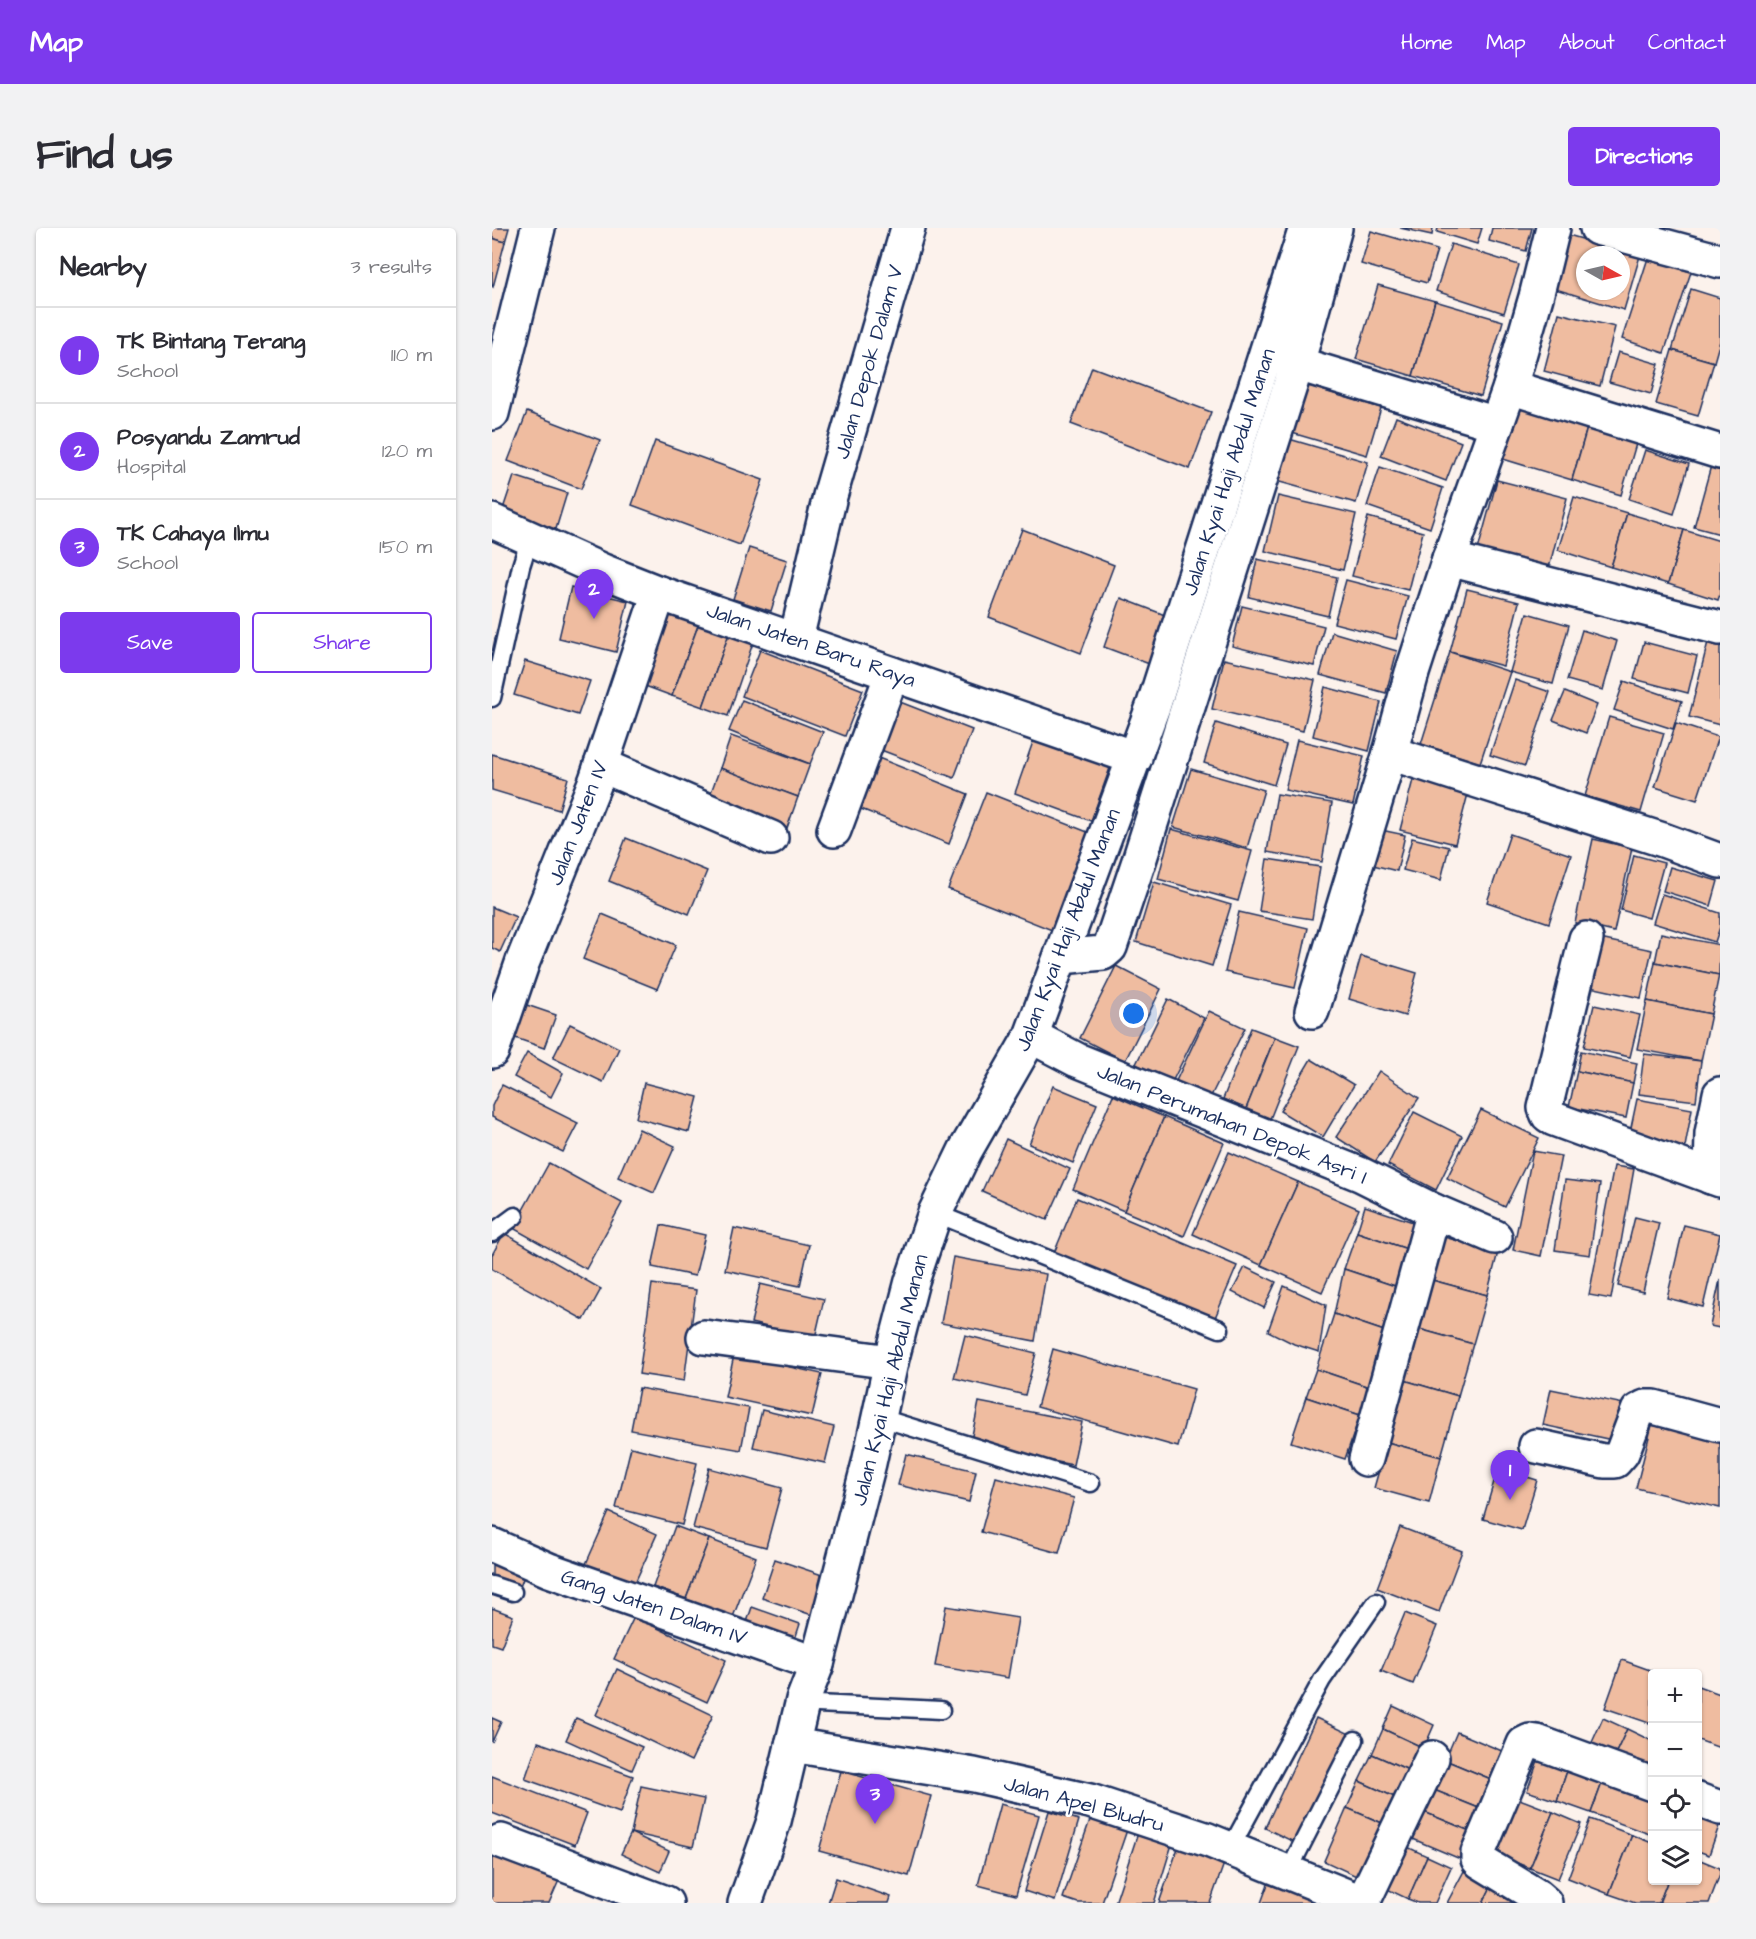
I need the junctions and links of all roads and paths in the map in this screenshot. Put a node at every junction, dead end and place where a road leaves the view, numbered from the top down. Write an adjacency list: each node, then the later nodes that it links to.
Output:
1 (538, 228): 11 (street)
2 (908, 228): 19 (street, Jalan Depok Dalam V)
3 (1306, 228): 8 (street, Jalan Kyai Haji Abdul Manan)
4 (1335, 228): 9 (street)
5 (1553, 228): 10 (street)
6 (1597, 228): 7 (street)
7 (1720, 261)
8 (1267, 354): 9 (street); 23 (street, Jalan Kyai Haji Abdul Manan)
9 (1297, 364): 12 (street); 29 (street)
10 (1510, 387): 12 (street); 13 (street)
11 (492, 413)
12 (1497, 424): 16 (street)
13 (1720, 453)
14 (492, 520): 15 (street, Jalan Jaten Baru Raya)
15 (531, 538): 17 (street, Jalan Jaten Baru Raya); 21 (lane)
16 (1449, 559): 18 (street); 22 (street)
17 (659, 593): 19 (street, Jalan Jaten Baru Raya); 24 (street, Jalan Jaten IV)
18 (1720, 628)
19 (796, 639): 20 (street, Jalan Jaten Baru Raya)
20 (892, 674): 23 (street, Jalan Jaten Baru Raya); 25 (street)
21 (492, 698)
22 (1390, 753): 27 (street); 30 (street)
23 (1135, 758): 29 (street, Jalan Kyai Haji Abdul Manan)
24 (601, 765): 26 (street); 32 (street, Jalan Jaten IV)
25 (834, 830)
26 (771, 838)
27 (1720, 861)
28 (1586, 939): 34 (street)
29 (1061, 957): 31 (street, Jalan Kyai Haji Abdul Manan)
30 (1312, 1011)
31 (1031, 1036): 35 (street, Jalan Perumahan Depok Asri I); 36 (street, Jalan Kyai Haji Abdul Manan)
32 (492, 1052)
33 (1720, 1094): 34 (street)
34 (1715, 1178)
35 (1434, 1211): 39 (street, Jalan Perumahan Depok Asri I); 46 (street)
36 (935, 1213): 40 (lane); 42 (street, Jalan Kyai Haji Abdul Manan)
37 (515, 1216): 38 (lane)
38 (492, 1233)
39 (1495, 1237)
40 (1220, 1329)
41 (704, 1337): 42 (street)
42 (891, 1362): 43 (street, Jalan Kyai Haji Abdul Manan)
43 (878, 1418): 47 (lane); 52 (street, Jalan Kyai Haji Abdul Manan)
44 (1720, 1425): 45 (street)
45 (1536, 1446)
46 (1366, 1459)
47 (1091, 1483)
48 (492, 1545): 52 (street, Gang Jaten Dalam IV)
49 (492, 1585): 50 (lane)
50 (513, 1592)
51 (1376, 1602): 62 (lane)
52 (818, 1664): 53 (street, Jalan Kyai Haji Abdul Manan)
53 (803, 1701): 54 (lane); 56 (street, Jalan Kyai Haji Abdul Manan)
54 (941, 1710)
55 (1355, 1740): 63 (lane)
56 (792, 1745): 62 (street, Jalan Apel Bludru); 65 (street, Jalan Kyai Haji Abdul Manan)
57 (1432, 1758): 66 (street)
58 (1648, 1782): 67 (street)
59 (1702, 1801): 60 (street)
60 (1720, 1808)
61 (501, 1841): 64 (street)
62 (1230, 1849): 63 (street, Jalan Apel Bludru)
63 (1290, 1873): 66 (street, Jalan Apel Bludru)
64 (666, 1903)
65 (745, 1903)
66 (1363, 1903)
67 (1545, 1903)

